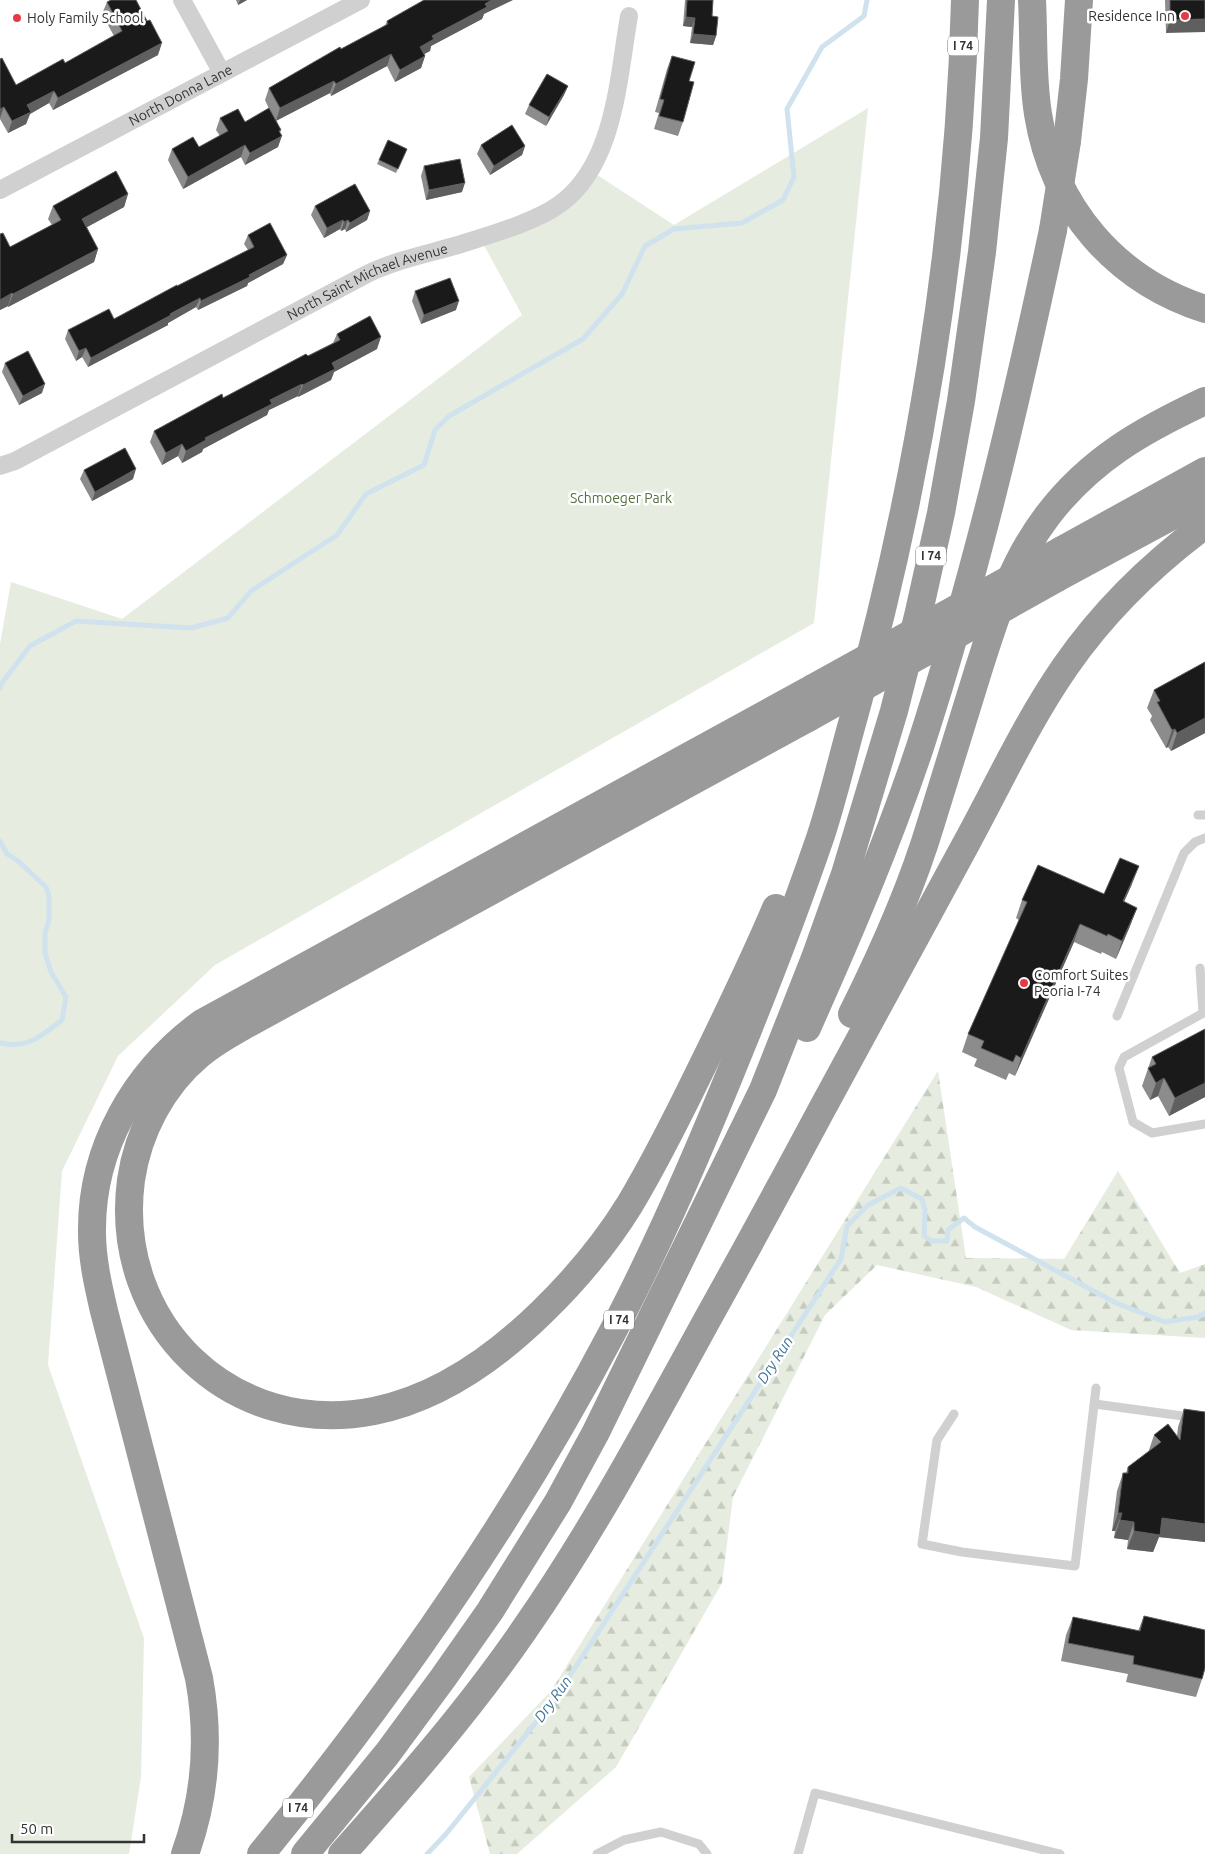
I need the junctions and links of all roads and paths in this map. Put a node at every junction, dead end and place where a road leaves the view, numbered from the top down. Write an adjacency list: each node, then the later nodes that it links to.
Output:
1 (182, 0): 9 (street)
2 (361, 0): 9 (street, North Donna Lane)
3 (954, 0): 10 (highway)
4 (964, 0): 10 (highway, I 74)
5 (1001, 0): 25 (highway, I 74)
6 (1032, 0): 12 (highway)
7 (1079, 0): 25 (highway, bridge)
8 (629, 16): 15 (street, North Saint Michael Avenue)
9 (222, 73): 11 (street, North Donna Lane)
10 (960, 92): 20 (highway, I 74)
11 (0, 190)
12 (1205, 309)
13 (1205, 401): 31 (highway)
14 (1205, 464): 19 (highway)
15 (0, 466)
16 (1205, 470): 19 (highway)
17 (1205, 498): 20 (highway, bridge)
18 (1205, 525): 31 (highway)
19 (1072, 545): 32 (highway, bridge)
20 (821, 834): 33 (highway, I 74)
21 (1205, 838): 24 (lane)
22 (1200, 968): 23 (lane)
23 (1204, 1012): 26 (lane)
24 (1117, 1016)
25 (763, 1090): 34 (highway, I 74)
26 (1205, 1124)
27 (1096, 1388): 28 (lane)
28 (1095, 1404): 29 (lane); 30 (lane)
29 (954, 1414)
30 (1205, 1419)
31 (633, 1457): 35 (highway)
32 (185, 1854)
33 (261, 1854)
34 (305, 1854)
35 (342, 1854)
36 (598, 1854): 37 (lane)
37 (707, 1854)
38 (798, 1854): 39 (lane)
39 (1060, 1854)

